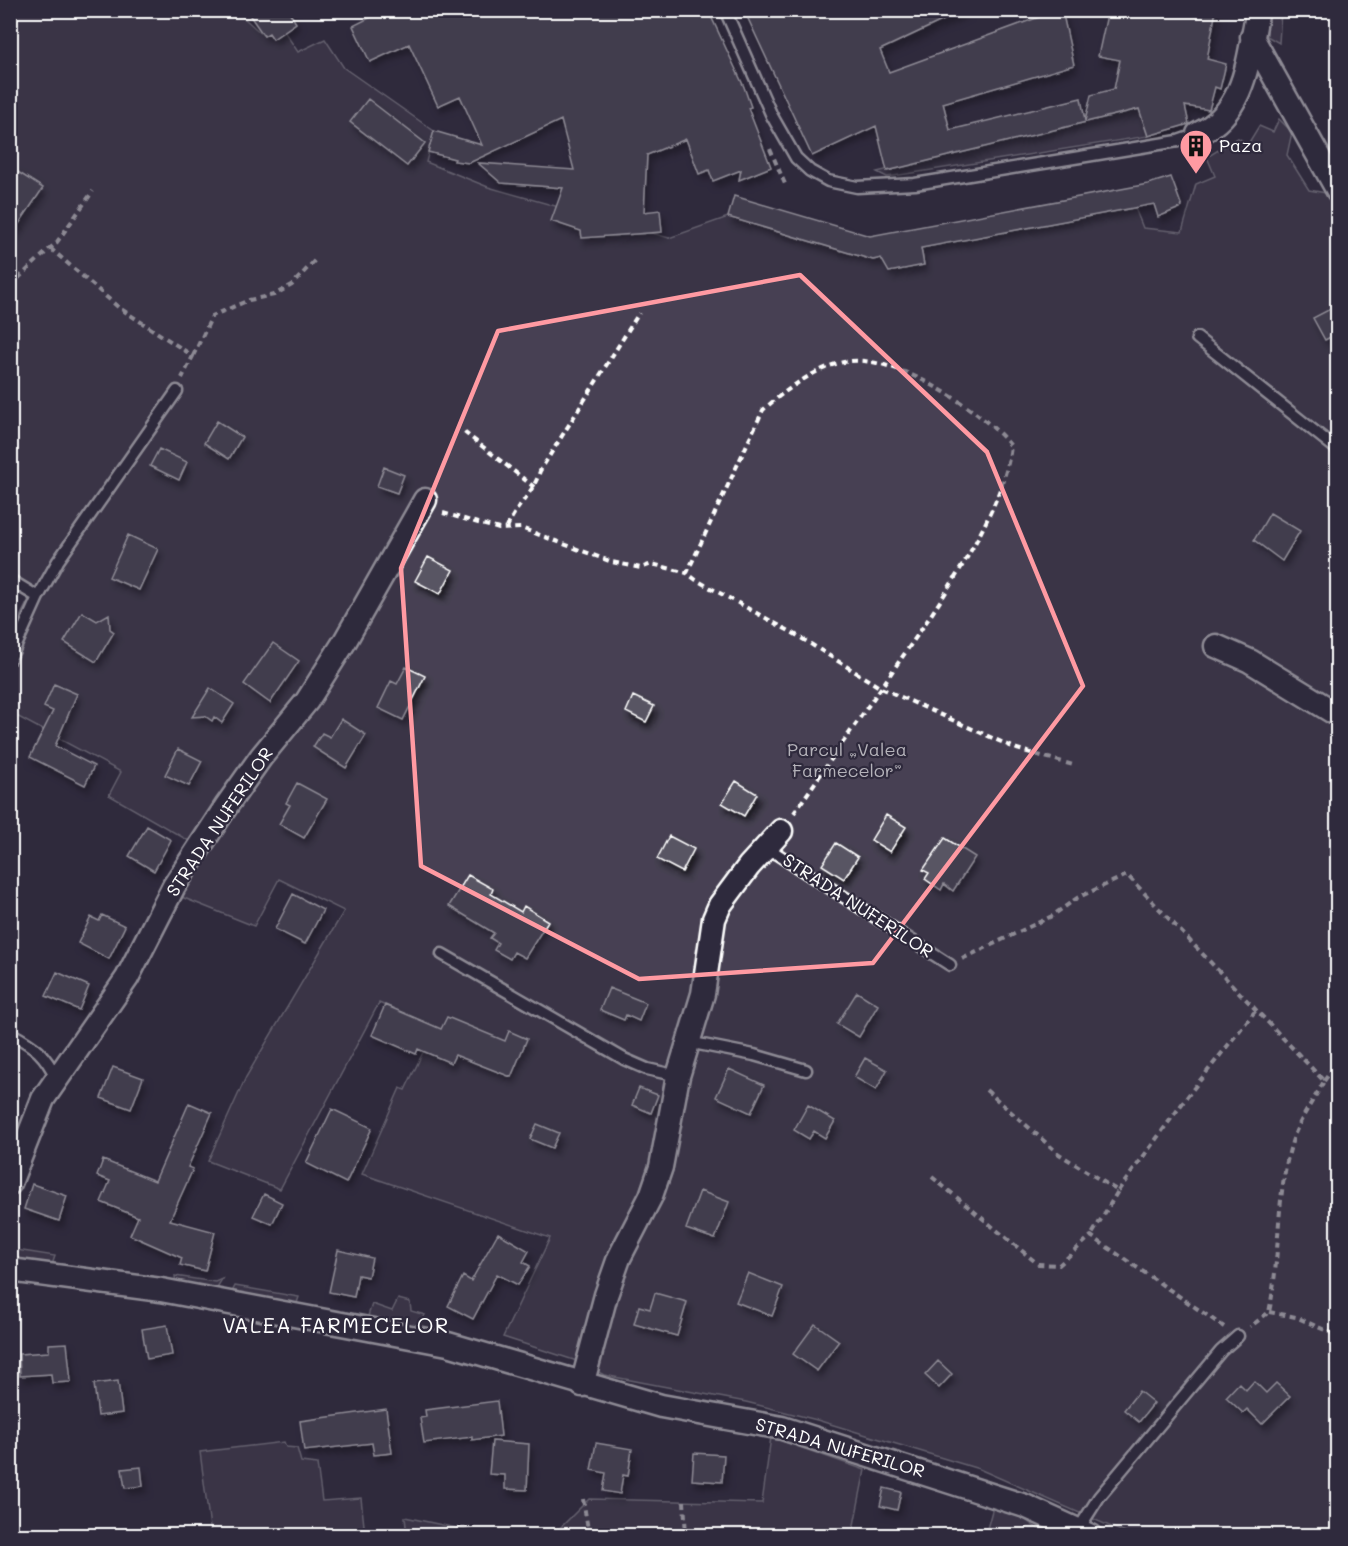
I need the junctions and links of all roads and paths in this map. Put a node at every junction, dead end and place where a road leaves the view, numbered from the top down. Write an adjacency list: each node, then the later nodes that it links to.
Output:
1 (725, 10): 4 (lane)
2 (1258, 10): 3 (street)
3 (1252, 37): 4 (street); 6 (street)
4 (1198, 134)
5 (93, 191): 7 (path)
6 (1338, 191)
7 (50, 249): 9 (path); 12 (path)
8 (316, 259): 12 (path)
9 (10, 286)
10 (639, 313): 16 (path)
11 (1197, 338): 15 (lane)
12 (193, 356): 13 (path)
13 (177, 391): 21 (lane)
14 (464, 432): 16 (path)
15 (1338, 450)
16 (534, 487): 18 (path)
17 (421, 506): 18 (path); 36 (street, STRADA NUFERILOR)
18 (507, 528): 19 (path)
19 (687, 573): 24 (path); 24 (path)
20 (10, 580): 21 (lane)
21 (38, 597): 23 (lane)
22 (1216, 646): 25 (street)
23 (10, 659)
24 (881, 688): 26 (path); 27 (path)
25 (1338, 715)
26 (1073, 765)
27 (774, 839): 29 (lane, STRADA NUFERILOR); 32 (street, STRADA NUFERILOR)
28 (442, 954): 35 (lane)
29 (950, 965): 30 (path)
30 (1256, 1010): 37 (path); 41 (path)
31 (10, 1033): 36 (lane)
32 (688, 1042): 34 (lane); 35 (street, STRADA NUFERILOR)
33 (1338, 1061): 37 (path)
34 (806, 1070)
35 (678, 1076): 47 (street, STRADA NUFERILOR)
36 (57, 1080): 40 (street, STRADA NUFERILOR)
37 (1324, 1081): 44 (path)
38 (986, 1090): 41 (path)
39 (932, 1177): 42 (path)
40 (10, 1183)
41 (1118, 1191): 42 (path)
42 (1091, 1236): 45 (path)
43 (10, 1270): 47 (street, STRADA NUFERILOR)
44 (1269, 1312): 45 (path); 46 (path)
45 (1238, 1336): 51 (lane)
46 (1338, 1336)
47 (582, 1385): 51 (street, STRADA NUFERILOR)
48 (583, 1499): 53 (path)
49 (684, 1501): 54 (path)
50 (555, 1529): 52 (path)
51 (1084, 1533)
52 (559, 1536)
53 (589, 1536)
54 (686, 1536)

